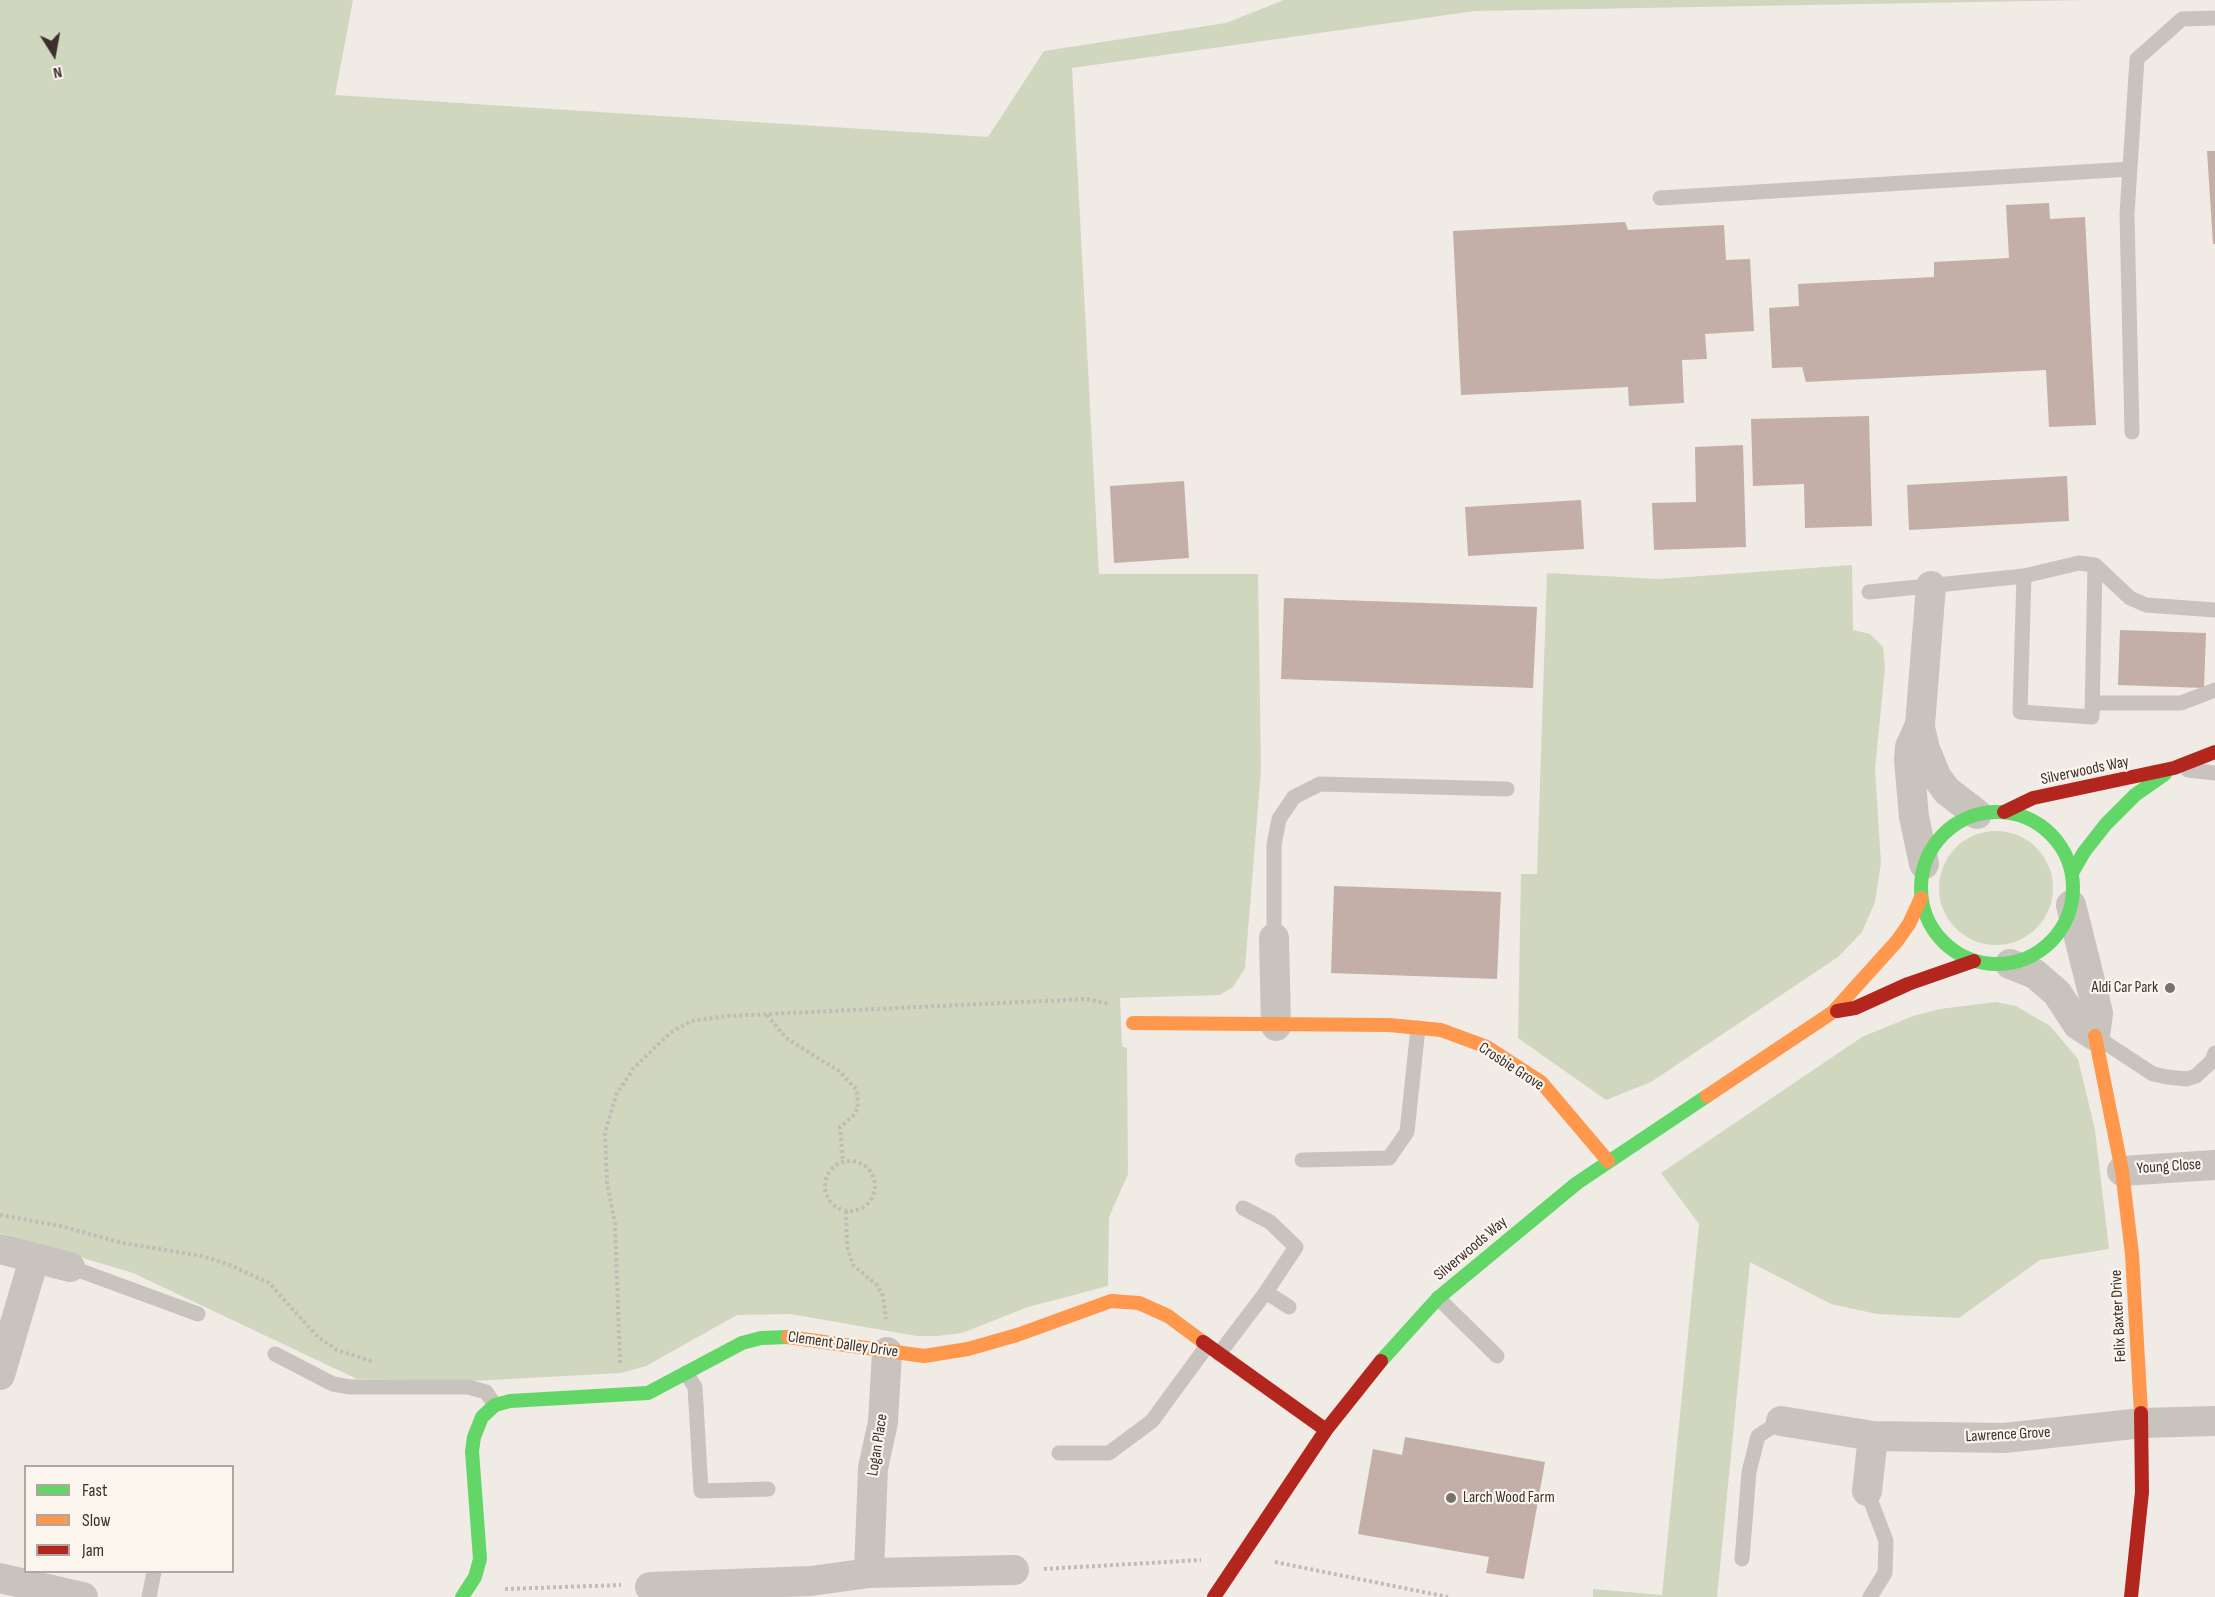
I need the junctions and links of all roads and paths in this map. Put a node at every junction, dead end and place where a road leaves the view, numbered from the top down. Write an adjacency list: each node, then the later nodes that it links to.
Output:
1 (2215, 18): 2 (lane)
2 (2130, 170): 3 (lane); 4 (lane)
3 (1660, 198)
4 (2132, 432)
5 (2095, 565): 6 (lane); 9 (lane); 11 (lane)
6 (2024, 576): 7 (lane); 11 (lane)
7 (1931, 585): 8 (lane); 12 (street)
8 (1869, 592)
9 (2215, 610)
10 (2215, 690): 11 (lane)
11 (2092, 703)
12 (1920, 725): 17 (street); 18 (street)
13 (2215, 752): 14 (street, Silverwoods Way)
14 (2174, 768): 15 (lane); 17 (street, Silverwoods Way); 19 (street, Silverwoods Way)
15 (2215, 773)
16 (1507, 789): 22 (lane)
17 (1990, 813): 18 (street); 19 (street)
18 (1924, 864): 20 (street)
19 (2072, 873): 21 (street)
20 (1921, 898): 23 (street); 25 (street, Silverwoods Way)
21 (2072, 905): 24 (street); 30 (street)
22 (1274, 938): 28 (street)
23 (1974, 961): 24 (street); 25 (street, Silverwoods Way)
24 (2010, 964): 30 (street)
25 (1833, 1012): 33 (street, Silverwoods Way)
26 (767, 1015): 27 (path); 34 (path); 53 (path)
27 (1134, 1023): 28 (street, Crosbie Grove)
28 (1276, 1026): 29 (street, Crosbie Grove)
29 (1418, 1028): 32 (lane); 33 (street, Crosbie Grove)
30 (2095, 1036): 31 (lane); 36 (street, Felix Baxter Drive)
31 (2215, 1053)
32 (1302, 1160)
33 (1608, 1161): 44 (street, Silverwoods Way)
34 (843, 1162): 38 (path); 38 (path)
35 (2215, 1165): 36 (street, Young Close)
36 (2122, 1171): 60 (street, Felix Baxter Drive)
37 (1243, 1208): 43 (lane)
38 (846, 1211): 48 (path)
39 (0, 1215): 51 (path)
40 (0, 1249): 41 (street)
41 (34, 1259): 42 (street); 55 (street)
42 (70, 1267): 46 (lane)
43 (1266, 1292): 45 (lane); 47 (lane)
44 (1438, 1298): 50 (lane); 61 (street, Silverwoods Way)
45 (1289, 1307)
46 (198, 1314)
47 (1213, 1350): 48 (street, Clement Dalley Drive); 61 (street, Clement Dalley Drive); 63 (lane)
48 (887, 1352): 54 (street, Clement Dalley Drive); 69 (street, Logan Place)
49 (276, 1354): 57 (lane)
50 (1497, 1356)
51 (382, 1363)
52 (609, 1365): 53 (path)
53 (620, 1365): 56 (path)
54 (686, 1373): 56 (street, Clement Dalley Drive); 64 (lane)
55 (0, 1374)
56 (623, 1396): 57 (street, Clement Dalley Drive)
57 (495, 1405): 73 (street)
58 (1781, 1421): 62 (street, Lawrence Grove); 66 (lane)
59 (2215, 1421): 60 (street, Lawrence Grove)
60 (2142, 1423): 62 (street, Lawrence Grove); 78 (street, Felix Baxter Drive)
61 (1326, 1430): 76 (street, Silverwoods Way)
62 (1873, 1437): 65 (street)
63 (1059, 1453)
64 (768, 1489)
65 (1867, 1491): 77 (lane)
66 (1743, 1559)
67 (1014, 1570): 69 (street)
68 (154, 1573): 75 (lane)
69 (869, 1573): 72 (street)
70 (0, 1578): 74 (street)
71 (650, 1587): 72 (street); 73 (path)
72 (811, 1589)
73 (465, 1594)
74 (83, 1597)
75 (149, 1597)
76 (1214, 1597)
77 (1870, 1597)
78 (2131, 1597)

